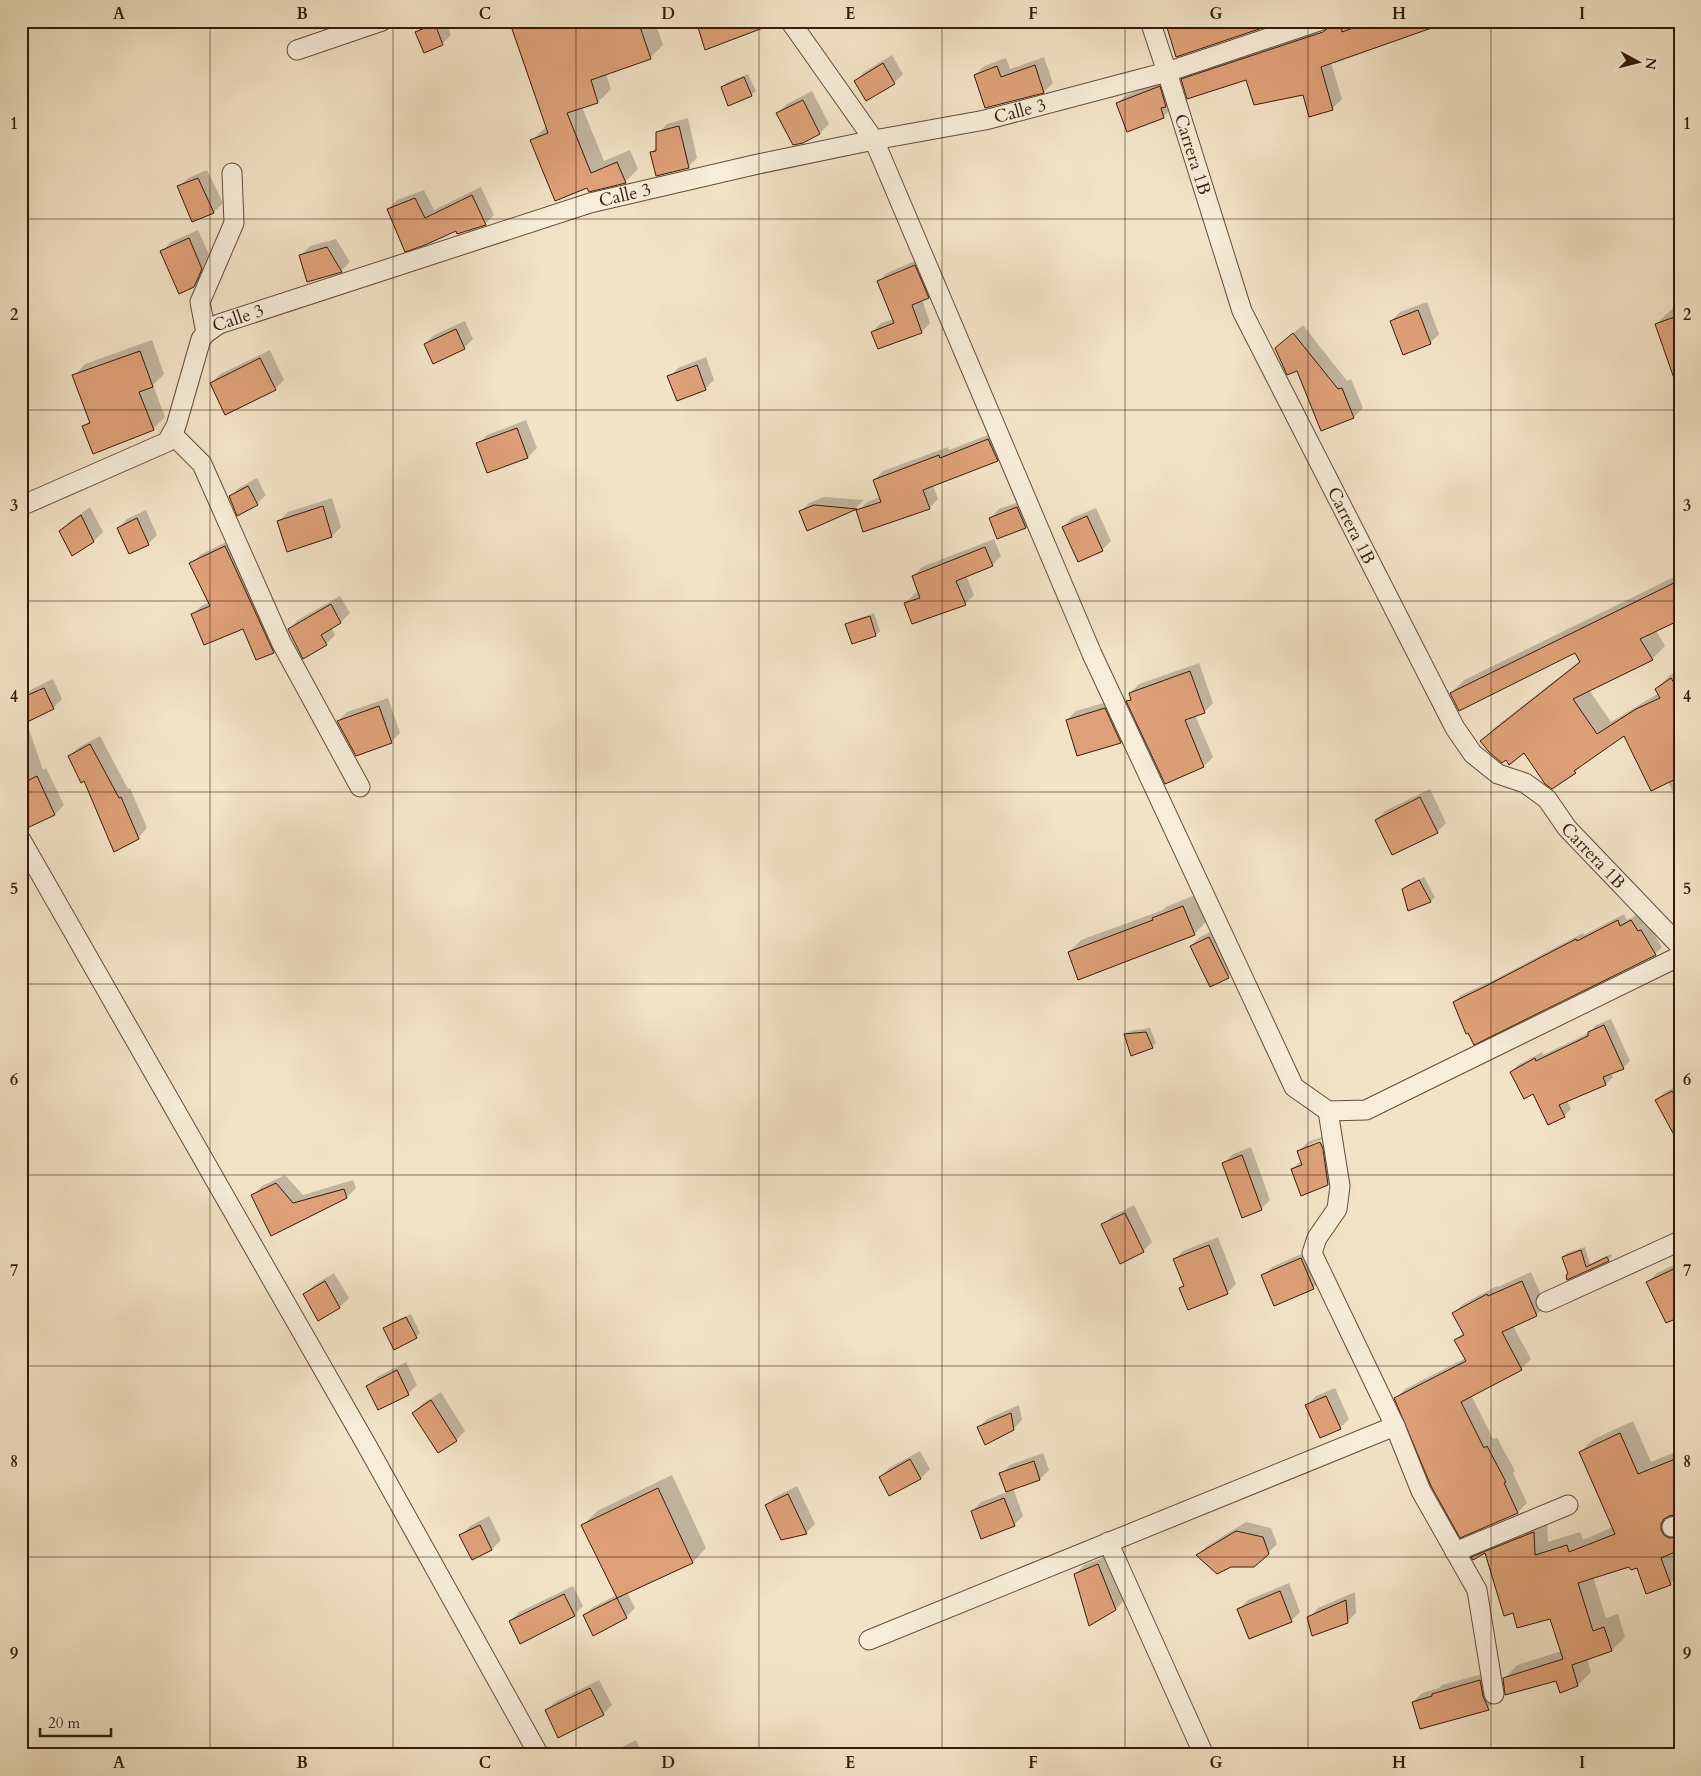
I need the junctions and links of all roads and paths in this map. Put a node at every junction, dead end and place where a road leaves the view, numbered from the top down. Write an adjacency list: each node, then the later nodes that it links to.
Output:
1 (382, 21): 5 (street)
2 (790, 21): 7 (street)
3 (1150, 21): 6 (street, Carrera 1B)
4 (1319, 21): 6 (street, Calle 3)
5 (297, 50)
6 (1168, 72): 7 (street, Calle 3); 14 (street, Carrera 1B)
7 (874, 140): 9 (street, Calle 3); 16 (street)
8 (232, 173): 9 (street)
9 (206, 333): 10 (street, Calle 3)
10 (172, 434): 11 (street); 12 (street)
11 (21, 506)
12 (360, 788)
13 (21, 840): 25 (street)
14 (1680, 946)
15 (1680, 956): 16 (street)
16 (1328, 1112): 19 (street)
17 (1680, 1241): 18 (street)
18 (1546, 1302)
19 (1395, 1426): 21 (street); 22 (street)
20 (1568, 1505): 22 (street)
21 (1108, 1542): 23 (street); 26 (street)
22 (1455, 1552): 24 (street)
23 (869, 1640)
24 (1494, 1694)
25 (539, 1755)
26 (1204, 1755)

